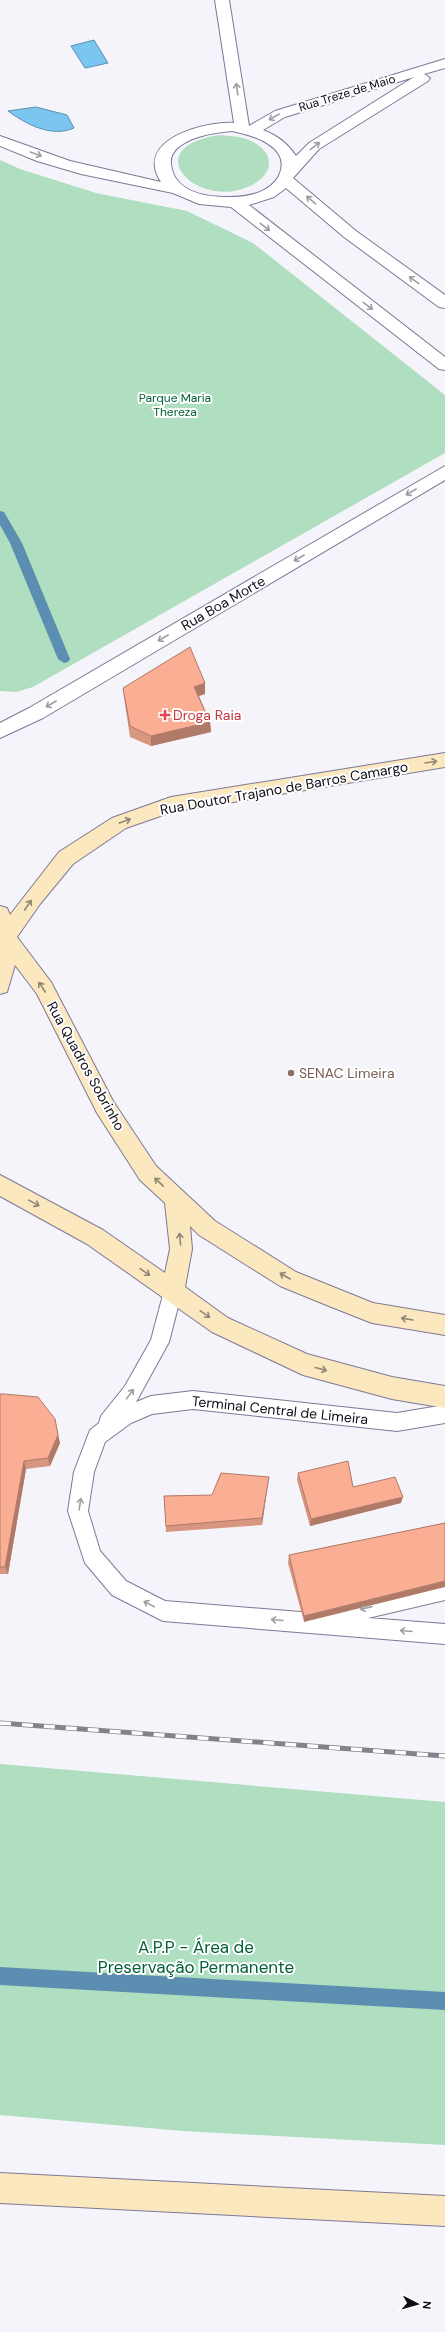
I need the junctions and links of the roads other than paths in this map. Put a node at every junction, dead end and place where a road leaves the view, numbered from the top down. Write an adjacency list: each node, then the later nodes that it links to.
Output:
1 (222, 0): 3 (street, one-way to 1)
2 (445, 64): 3 (street, Rua Treze de Maio, one-way to 3); 5 (street, Rua Treze de Maio, one-way to 2)
3 (247, 129): 5 (street); 6 (street)
4 (0, 140): 6 (street, one-way to 6)
5 (286, 176): 7 (street); 8 (street, one-way to 5)
6 (177, 189): 7 (street)
7 (235, 202): 9 (street, one-way to 9)
8 (445, 303)
9 (445, 365)
10 (445, 472): 11 (street, Rua Boa Morte, one-way to 11)
11 (0, 731)
12 (445, 760): 14 (main road, Rua Doutor Trajano de Barros Camargo, one-way to 12)
13 (0, 914): 14 (main road)
14 (6, 937): 15 (main road); 17 (main road, Rua Quadros Sobrinho, one-way to 14)
15 (0, 986)
16 (0, 1185): 18 (main road, one-way to 18)
17 (176, 1198): 18 (main road, one-way to 17); 19 (main road, Rua Quadros Sobrinho, one-way to 17)
18 (173, 1292): 20 (main road, one-way to 20); 22 (lane, one-way to 18)
19 (445, 1326)
20 (445, 1397)
21 (445, 1414): 22 (lane, Terminal Central de Limeira)
22 (97, 1436): 24 (lane, one-way to 22)
23 (445, 1590): 24 (lane, one-way to 24)
24 (304, 1622): 25 (lane, one-way to 24)
25 (445, 1634)
26 (0, 2188): 27 (main road)
27 (445, 2212)

